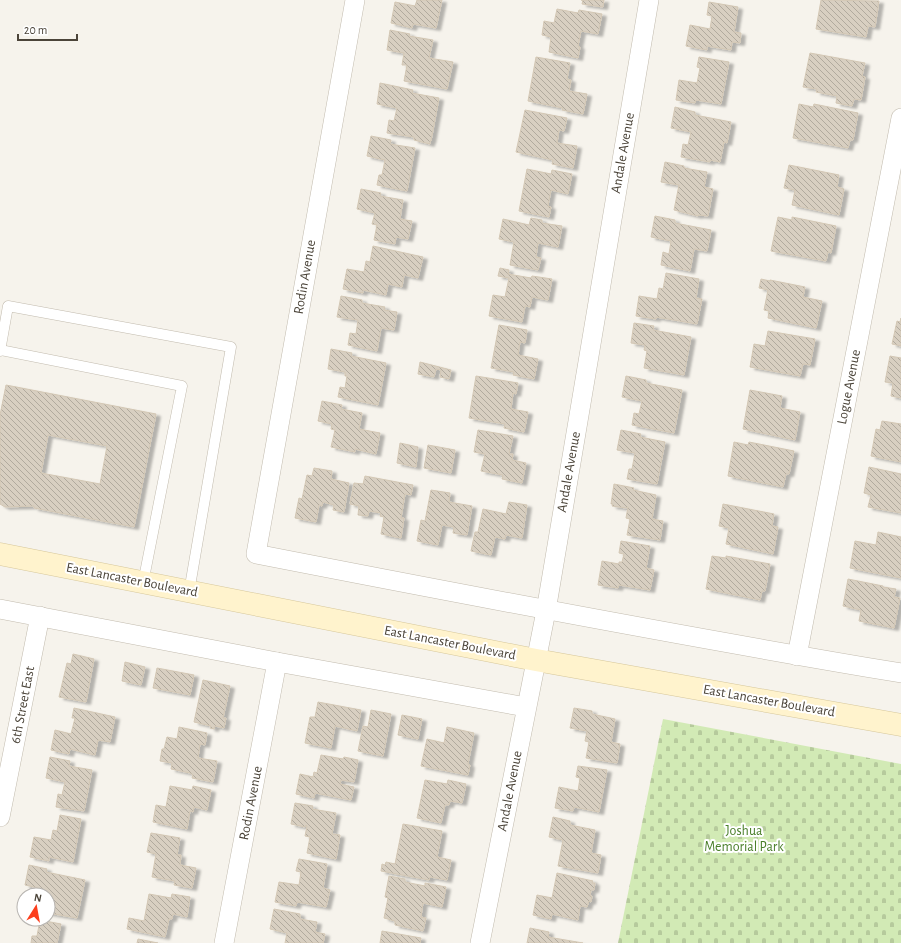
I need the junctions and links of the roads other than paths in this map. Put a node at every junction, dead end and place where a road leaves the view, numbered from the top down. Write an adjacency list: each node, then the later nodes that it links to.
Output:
1 (355, 0): 9 (street, Rodin Avenue)
2 (649, 0): 9 (street, Andale Avenue)
3 (901, 118): 11 (street, Logue Avenue)
4 (0, 350): 6 (lane); 7 (lane)
5 (0, 554): 6 (main road, East Lancaster Boulevard)
6 (143, 583): 7 (main road, East Lancaster Boulevard)
7 (189, 592): 12 (main road, East Lancaster Boulevard)
8 (0, 609): 10 (street)
9 (546, 611): 11 (street); 12 (street, Andale Avenue)
10 (40, 616): 13 (street); 17 (street, 6th Street East)
11 (798, 656): 14 (street)
12 (536, 660): 15 (street, Andale Avenue); 16 (main road, East Lancaster Boulevard)
13 (277, 662): 15 (street); 18 (street, Rodin Avenue)
14 (901, 673)
15 (526, 708): 19 (street, Andale Avenue)
16 (901, 725)
17 (0, 817)
18 (224, 943)
19 (480, 943)

